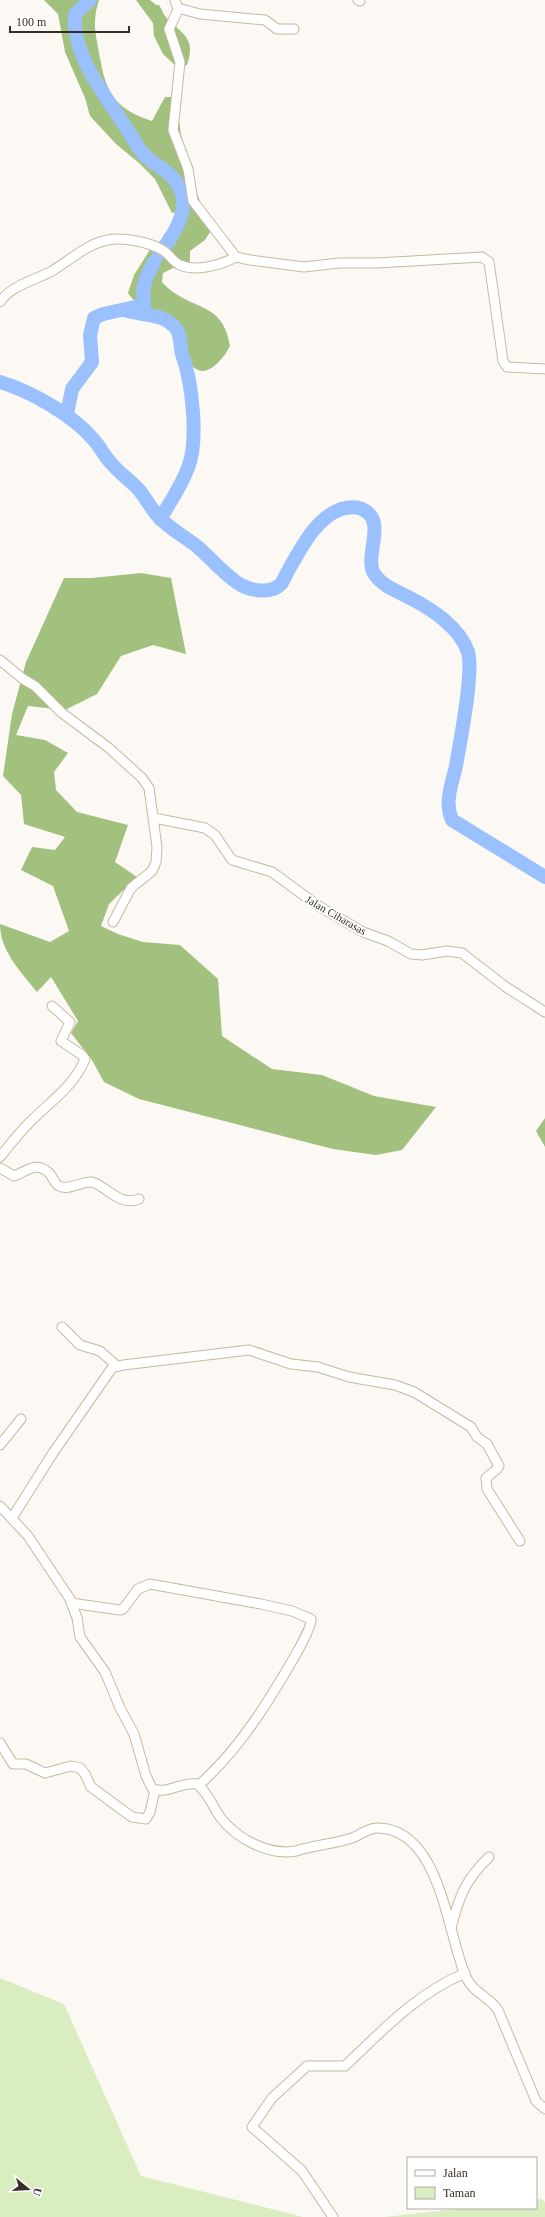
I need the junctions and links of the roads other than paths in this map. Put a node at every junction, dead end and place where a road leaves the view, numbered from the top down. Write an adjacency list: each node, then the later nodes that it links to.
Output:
1 (176, 4): 2 (street); 3 (street)
2 (294, 29)
3 (236, 257): 4 (street); 5 (street)
4 (0, 302)
5 (545, 369)
6 (0, 660): 7 (street)
7 (154, 818): 8 (street); 10 (street, Jalan Ciharasas)
8 (112, 922)
9 (52, 1006): 11 (street)
10 (545, 1012)
11 (0, 1158)
12 (0, 1168): 13 (street)
13 (139, 1199)
14 (62, 1327): 15 (street)
15 (116, 1366): 19 (street); 20 (street)
16 (21, 1419): 17 (street)
17 (0, 1446)
18 (0, 1506): 19 (street)
19 (12, 1518): 21 (street)
20 (520, 1541)
21 (72, 1603): 23 (street); 24 (street)
22 (0, 1743): 24 (street)
23 (199, 1785): 24 (street); 26 (street)
24 (155, 1790)
25 (489, 1857): 26 (street)
26 (450, 1930): 27 (street)
27 (465, 1973): 28 (street); 29 (street)
28 (545, 2109)
29 (334, 2217)

